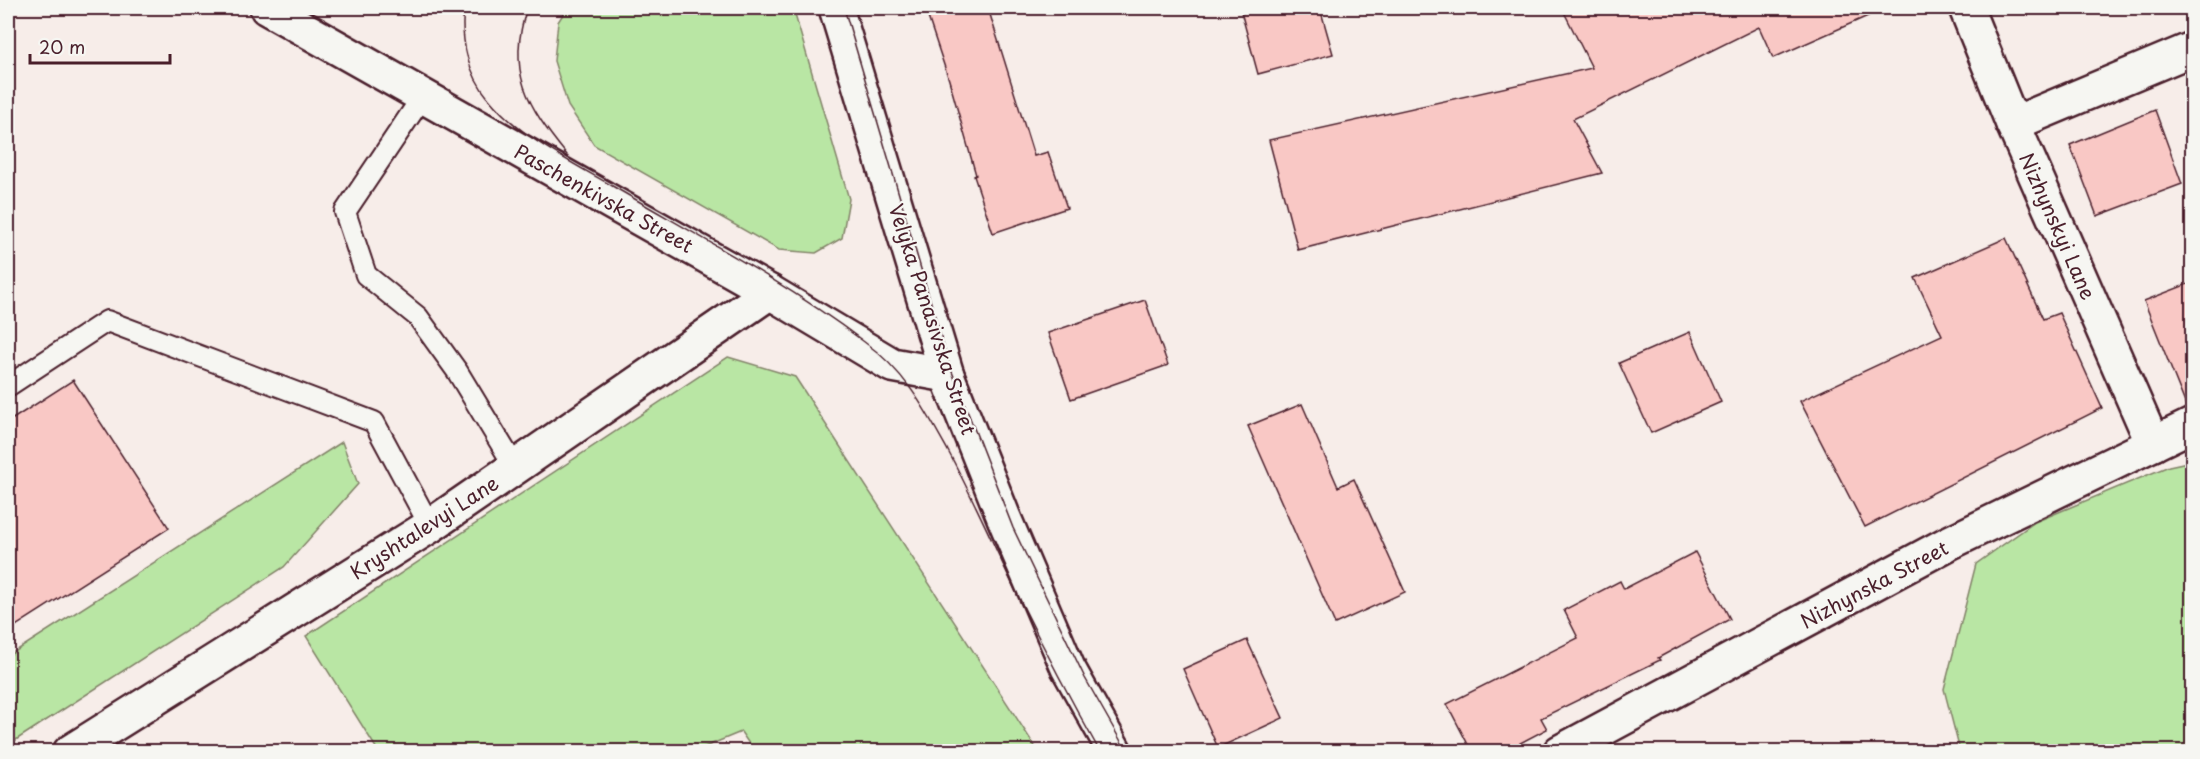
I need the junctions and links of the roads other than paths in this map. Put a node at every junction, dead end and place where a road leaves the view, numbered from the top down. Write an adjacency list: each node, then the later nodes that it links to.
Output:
1 (267, 8): 5 (street, Paschenkivska Street)
2 (836, 8): 8 (street, Velyka Panasivska Street)
3 (1966, 8): 6 (street, Nizhynskyi Lane)
4 (2193, 49): 6 (street)
5 (423, 96): 7 (street, Paschenkivska Street); 12 (lane)
6 (2013, 124): 11 (street, Nizhynskyi Lane)
7 (770, 292): 8 (street, Paschenkivska Street); 12 (street, Kryshtalevyi Lane)
8 (947, 375): 15 (street, Velyka Panasivska Street)
9 (8, 386): 13 (lane)
10 (2193, 425): 11 (street, Nizhynska Street)
11 (2153, 444): 16 (street, Nizhynska Street)
12 (515, 467): 13 (street, Kryshtalevyi Lane)
13 (430, 526): 14 (street, Kryshtalevyi Lane)
14 (70, 752)
15 (1115, 752)
16 (1560, 752)

